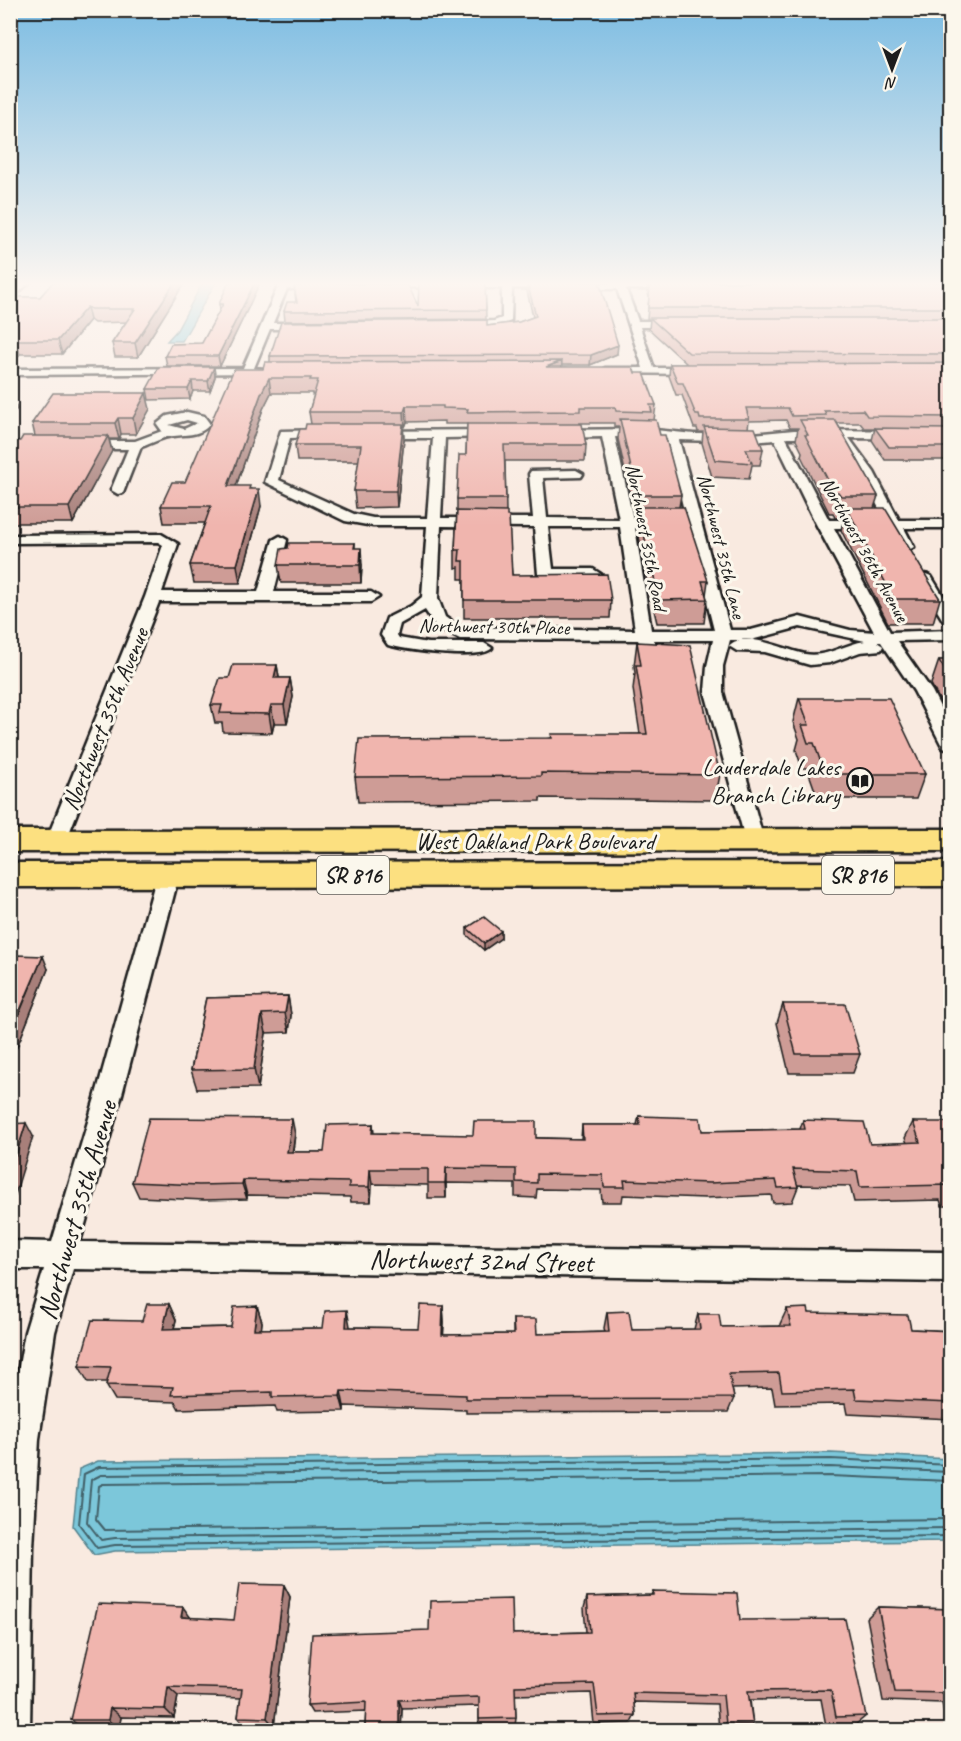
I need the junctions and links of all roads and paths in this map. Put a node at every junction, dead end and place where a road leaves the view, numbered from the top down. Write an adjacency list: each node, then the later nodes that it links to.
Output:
1 (251, 363): 3 (street)
2 (647, 363): 6 (street)
3 (247, 371): 4 (street); 8 (street)
4 (271, 371)
5 (591, 371): 6 (street)
6 (650, 371): 7 (street)
7 (708, 371)
8 (10, 372)
9 (172, 432): 19 (street)
10 (439, 434): 11 (street); 22 (street); 22 (street)
11 (506, 434)
12 (540, 434): 13 (street)
13 (608, 434): 16 (street); 26 (street, Northwest 35th Road)
14 (841, 435): 15 (street); 17 (street); 24 (street, Northwest 36th Avenue)
15 (951, 435)
16 (672, 436): 17 (street); 23 (street, Northwest 35th Lane)
17 (779, 436): 27 (street, Northwest 36th Avenue)
18 (68, 445): 19 (street)
19 (136, 445): 21 (street)
20 (576, 474): 25 (street)
21 (118, 490)
22 (434, 523): 25 (street); 35 (street)
23 (695, 523): 26 (street); 40 (street, Northwest 35th Lane)
24 (894, 523): 27 (street); 28 (street); 36 (street, Northwest 36th Avenue)
25 (540, 524): 26 (street); 31 (street)
26 (627, 524): 39 (street, Northwest 35th Road)
27 (823, 524): 41 (street, Northwest 36th Avenue)
28 (951, 524)
29 (10, 539): 33 (street, Northwest 35th Avenue)
30 (280, 540): 32 (street)
31 (593, 574)
32 (264, 596): 33 (street, Northwest 35th Avenue); 34 (street, Northwest 35th Avenue)
33 (153, 597): 48 (street, Northwest 35th Avenue)
34 (371, 597)
35 (430, 598): 37 (street, Northwest 30th Place); 43 (street, Northwest 30th Place)
36 (951, 620)
37 (460, 634): 39 (street, Northwest 30th Place); 43 (street)
38 (951, 635): 41 (street, Northwest 30th Place)
39 (647, 641): 40 (street, Northwest 30th Place); 43 (street, Northwest 30th Place)
40 (721, 641): 41 (street, Northwest 30th Place); 41 (street, Northwest 30th Place); 49 (street, Northwest 35th Lane)
41 (890, 641): 42 (street, Northwest 30th Place); 44 (street, Northwest 36th Avenue)
42 (951, 647)
43 (428, 648)
44 (951, 744)
45 (252, 840): 48 (main road, West Oakland Park Boulevard / SR 816); 49 (main road, West Oakland Park Boulevard / SR 816); 54 (main road)
46 (951, 840): 50 (main road, West Oakland Park Boulevard / SR 816)
47 (10, 841): 48 (main road, West Oakland Park Boulevard / SR 816)
48 (56, 841)
49 (754, 841): 50 (main road, West Oakland Park Boulevard / SR 816); 51 (main road)
50 (821, 842): 55 (main road)
51 (719, 874): 54 (main road, West Oakland Park Boulevard / SR 816); 55 (main road, West Oakland Park Boulevard / SR 816)
52 (951, 874): 55 (main road, West Oakland Park Boulevard / SR 816)
53 (10, 875): 54 (main road, West Oakland Park Boulevard / SR 816)
54 (168, 875): 57 (street, Northwest 35th Avenue)
55 (766, 875)
56 (10, 1255): 57 (street, Northwest 32nd Street)
57 (61, 1255): 58 (street, Northwest 32nd Street); 59 (street, Northwest 35th Avenue)
58 (951, 1268)
59 (11, 1731)

